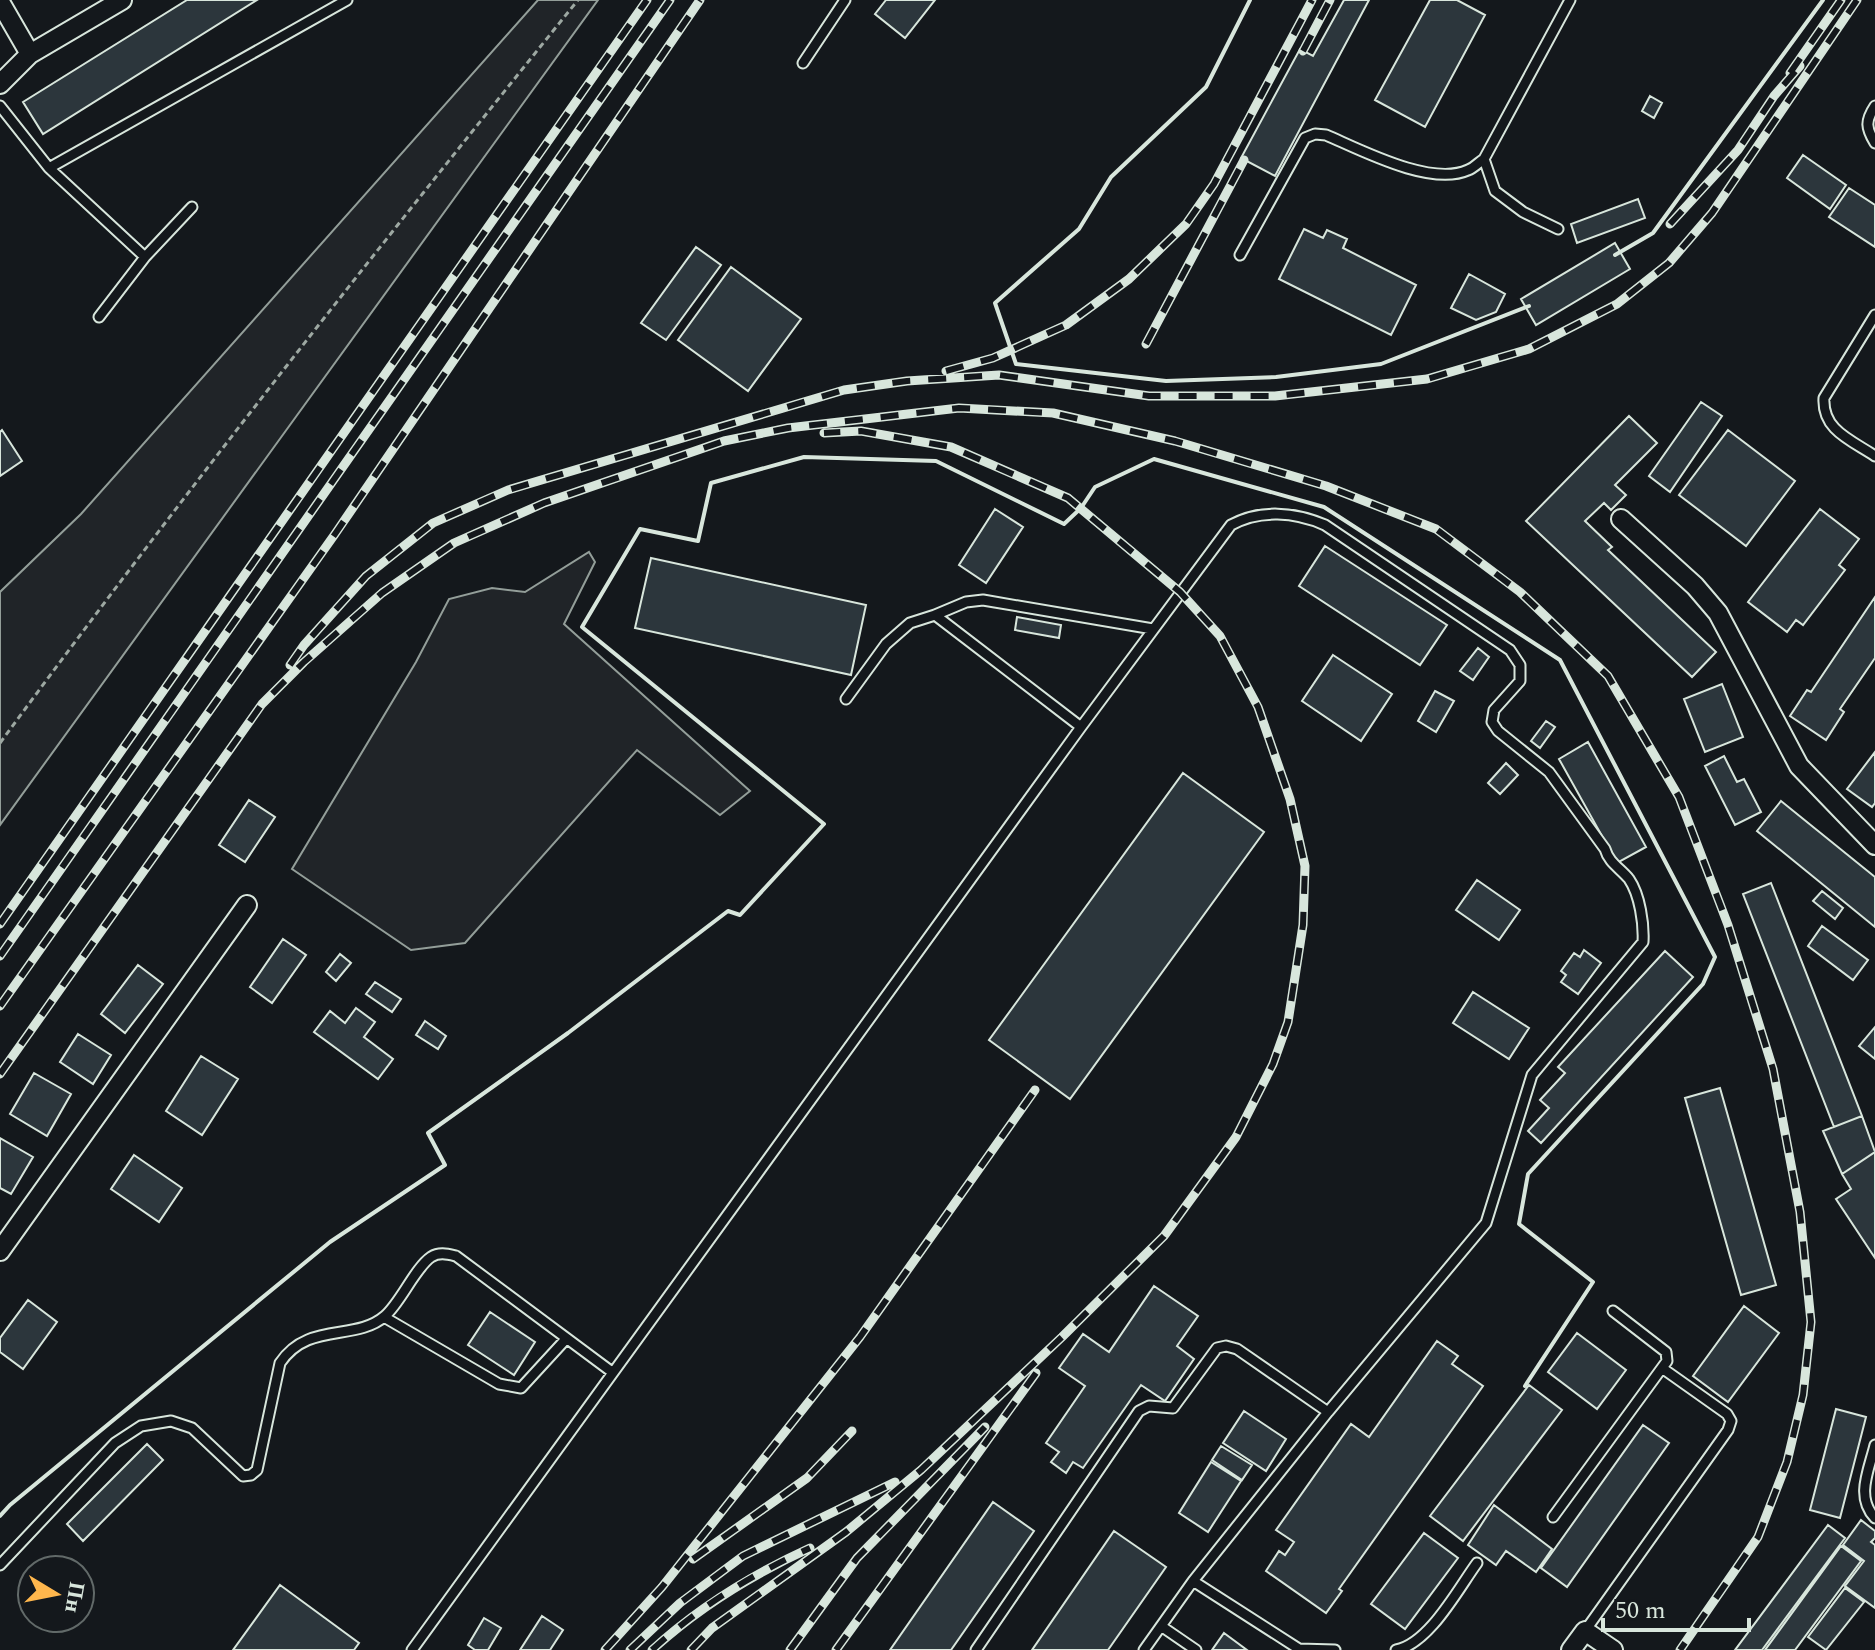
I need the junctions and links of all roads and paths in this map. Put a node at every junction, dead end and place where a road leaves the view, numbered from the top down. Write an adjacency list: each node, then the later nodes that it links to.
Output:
1 (122, 0): 7 (street)
2 (347, 0): 14 (lane)
3 (578, 0): 27 (path)
4 (845, 0): 8 (lane)
5 (1570, 0): 13 (lane)
6 (0, 2): 7 (street)
7 (30, 54): 9 (street)
8 (803, 63)
9 (0, 84)
10 (0, 106): 14 (lane)
11 (1875, 106): 12 (lane)
12 (1875, 143)
13 (1484, 159): 16 (lane); 17 (lane)
14 (49, 168): 18 (lane)
15 (192, 207): 18 (lane)
16 (1558, 229)
17 (1240, 255)
18 (145, 257): 20 (lane)
19 (1875, 315): 21 (lane)
20 (99, 317)
21 (1875, 456)
22 (1621, 519): 28 (street)
23 (935, 615): 24 (lane); 25 (lane); 26 (lane)
24 (1153, 629): 26 (lane); 36 (lane)
25 (846, 699)
26 (1081, 727): 35 (lane)
27 (0, 743)
28 (1875, 845)
29 (247, 905): 30 (street)
30 (0, 1251)
31 (1613, 1311): 34 (lane)
32 (384, 1317): 33 (lane); 33 (lane); 41 (lane)
33 (566, 1339): 35 (lane)
34 (1662, 1368): 38 (lane); 44 (lane)
35 (612, 1372): 45 (lane)
36 (1328, 1412): 42 (lane); 46 (lane)
37 (1875, 1445): 39 (lane)
38 (1553, 1517)
39 (1875, 1518)
40 (1477, 1563): 50 (lane)
41 (0, 1565)
42 (1193, 1581): 43 (lane); 49 (lane)
43 (1161, 1626): 47 (lane); 48 (lane)
44 (1585, 1631): 51 (street); 52 (street)
45 (412, 1650)
46 (976, 1650)
47 (1144, 1650)
48 (1196, 1650)
49 (1335, 1650)
50 (1396, 1650)
51 (1571, 1650)
52 (1613, 1650)

